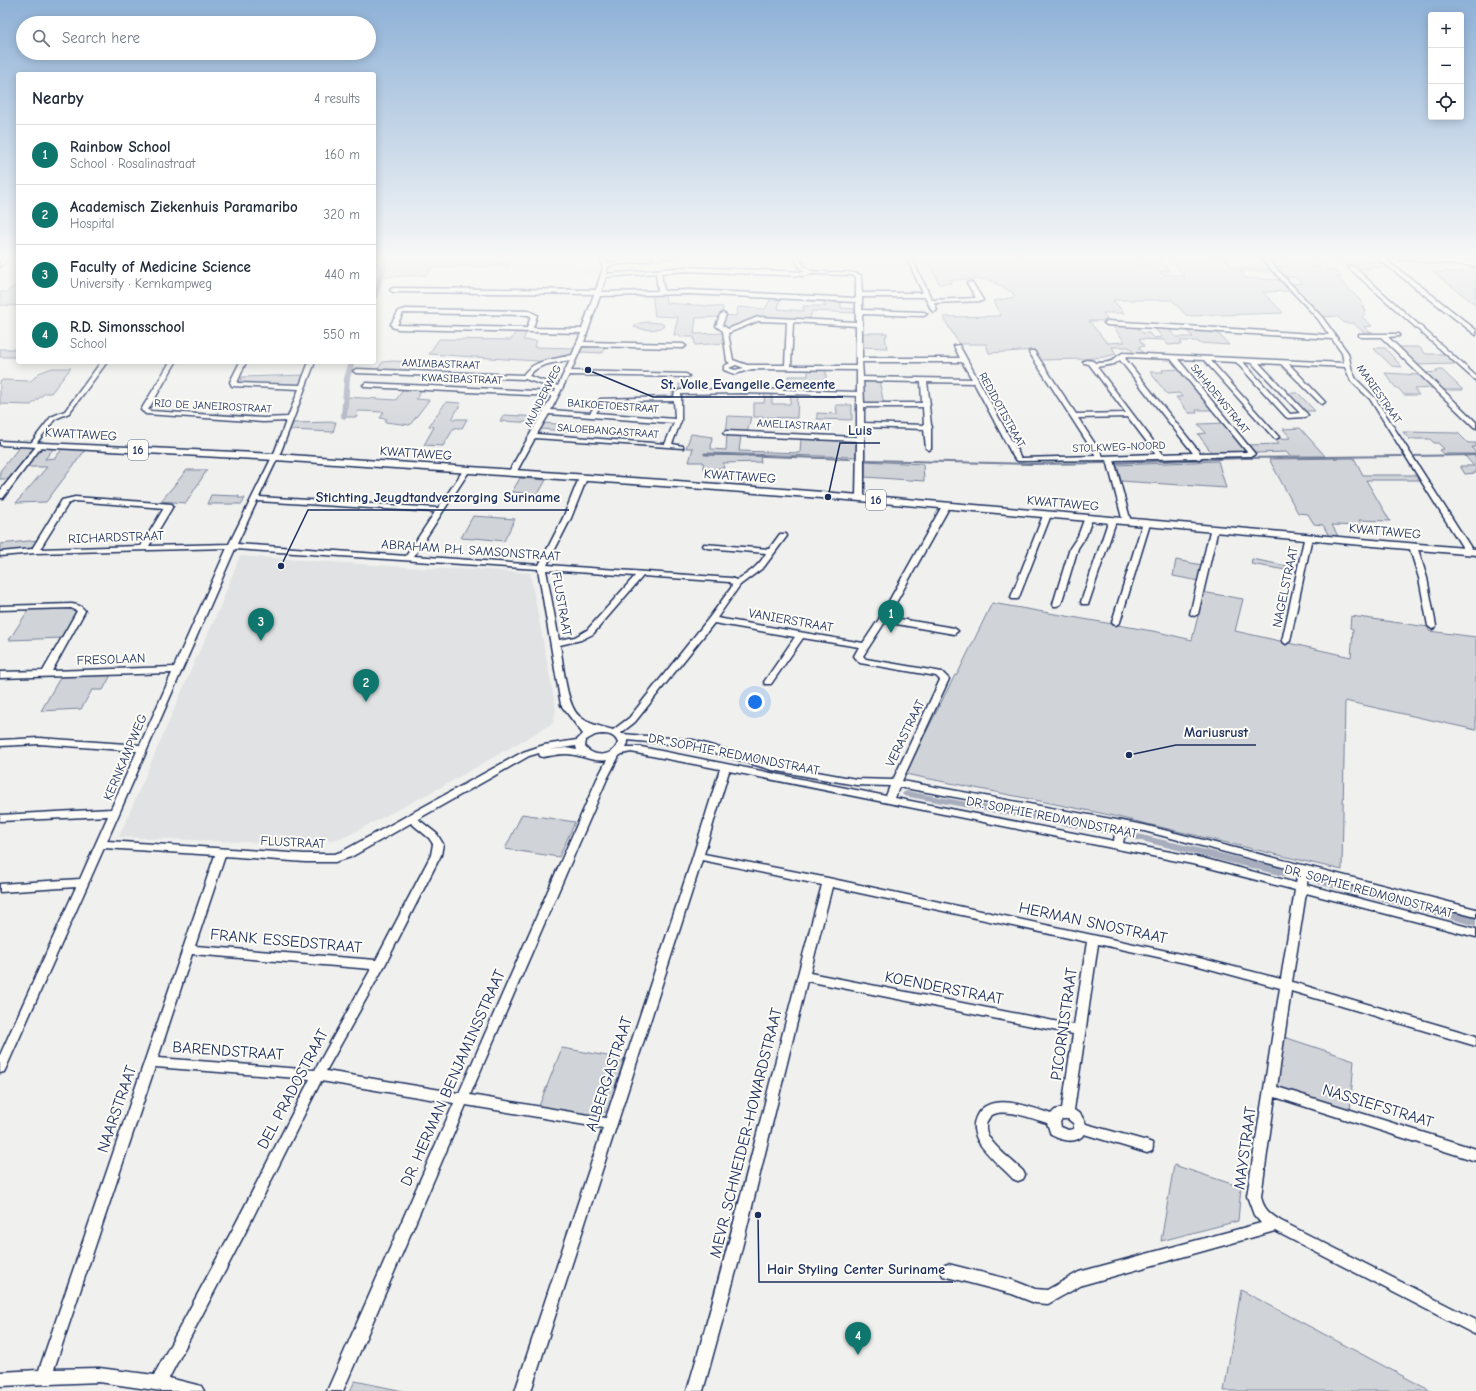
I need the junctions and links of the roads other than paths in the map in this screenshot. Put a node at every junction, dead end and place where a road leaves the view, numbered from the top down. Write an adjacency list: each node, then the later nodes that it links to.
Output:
1 (790, 321): 42 (street)
2 (395, 322): 13 (street)
3 (532, 322): 13 (street)
4 (588, 322): 15 (street, MUNDERWEG)
5 (720, 322): 14 (street)
6 (749, 322): 14 (street)
7 (811, 322): 12 (street)
8 (1323, 322): 20 (street, MARIESTRAAT)
9 (1412, 322): 50 (street)
10 (1461, 322): 16 (street)
11 (1107, 323): 20 (street)
12 (859, 324): 30 (street)
13 (529, 330): 15 (street)
14 (726, 330): 39 (street)
15 (585, 332): 21 (street, MUNDERWEG)
16 (1476, 334)
17 (1361, 335): 18 (street)
18 (1383, 335): 19 (street); 68 (street)
19 (1397, 335)
20 (1333, 337): 41 (street, MARIESTRAAT)
21 (580, 344): 22 (street); 26 (street, MUNDERWEG)
22 (682, 346)
23 (957, 346): 31 (street, REDIDOTISTRAAT)
24 (1032, 352): 64 (street)
25 (1120, 356): 27 (street); 40 (street); 82 (street)
26 (573, 357): 46 (street, MUNDERWEG); 48 (street)
27 (1173, 357): 28 (street); 79 (street, SAHADEWSTRAAT)
28 (1205, 358): 29 (street); 72 (street)
29 (1236, 359): 32 (street); 32 (street)
30 (859, 360): 31 (street); 44 (street)
31 (964, 360): 52 (street, REDIDOTISTRAAT)
32 (1253, 360): 34 (street)
33 (1086, 362): 40 (street)
34 (1283, 362): 41 (street); 58 (street)
35 (103, 364): 75 (street)
36 (172, 364): 65 (street, RIO DE JANEIROSTRAAT)
37 (242, 364): 54 (street)
38 (311, 364): 54 (street, KERNKAMPWEG)
39 (734, 364): 43 (street); 43 (street)
40 (1094, 365): 63 (street)
41 (1347, 365): 108 (street, MARIESTRAAT)
42 (788, 366): 43 (street); 44 (street)
43 (752, 368)
44 (860, 368): 49 (street)
45 (356, 371): 48 (street, AMIMBASTRAAT)
46 (567, 373): 47 (street); 55 (street, MUNDERWEG)
47 (686, 376)
48 (525, 377): 55 (street, AMIMBASTRAAT)
49 (861, 379): 51 (street); 56 (street)
50 (1476, 380)
51 (924, 381): 52 (street); 60 (street)
52 (975, 381): 85 (street, REDIDOTISTRAAT)
53 (366, 385): 55 (street, KWASIBASTRAAT)
54 (302, 387): 65 (street, KERNKAMPWEG)
55 (559, 391): 61 (street, MUNDERWEG)
56 (861, 394): 57 (street); 59 (street)
57 (677, 400): 62 (street); 66 (street)
58 (1322, 402)
59 (862, 405): 60 (street); 67 (street)
60 (927, 405): 69 (street)
61 (547, 412): 62 (street, BAIKOETOESTRAAT); 71 (street, MUNDERWEG)
62 (592, 415): 66 (street, BAIKOETOESTRAAT)
63 (1130, 415): 64 (street); 80 (street)
64 (1073, 416): 83 (street)
65 (290, 419): 81 (street, KERNKAMPWEG)
66 (678, 420): 76 (street)
67 (861, 425): 69 (street); 73 (street)
68 (1476, 426)
69 (928, 427): 78 (street)
70 (726, 433): 73 (street, AMELIASTRAAT)
71 (534, 436): 76 (street, SALOEBANGASTRAAT); 87 (street, MUNDERWEG)
72 (1276, 437)
73 (861, 439): 90 (street)
74 (1, 444): 75 (main road, KWATTAWEG / 16)
75 (37, 445): 81 (main road, KWATTAWEG / 16); 89 (street)
76 (668, 446): 77 (street, SALOEBANGASTRAAT)
77 (681, 447)
78 (929, 448)
79 (1252, 453): 82 (street, STOLKWEG-NOORD)
80 (1161, 456): 82 (street, STOLKWEG-NOORD); 84 (street, STOLKWEG-NOORD)
81 (275, 457): 86 (main road, KWATTAWEG / 16); 91 (street, KERNKAMPWEG)
82 (1199, 457)
83 (1101, 458): 84 (street, STOLKWEG-NOORD); 85 (street, STOLKWEG-NOORD)
84 (1110, 458): 97 (street)
85 (1020, 460)
86 (466, 470): 87 (main road, KWATTAWEG / 16); 93 (street)
87 (512, 473): 88 (main road, KWATTAWEG / 16)
88 (583, 478): 90 (main road, KWATTAWEG / 16); 111 (street, FLUSTRAAT)
89 (0, 496)
90 (860, 498): 92 (main road, KWATTAWEG / 16)
91 (254, 499): 93 (street); 102 (street, KERNKAMPWEG)
92 (946, 506): 94 (main road, KWATTAWEG / 16); 119 (street)
93 (438, 510): 110 (street)
94 (1048, 515): 95 (main road, KWATTAWEG / 16); 114 (street)
95 (1088, 519): 96 (main road, KWATTAWEG / 16); 116 (street)
96 (1112, 521): 97 (main road, KWATTAWEG / 16); 115 (street)
97 (1127, 522): 98 (main road, KWATTAWEG / 16)
98 (1146, 524): 99 (main road, KWATTAWEG / 16); 121 (street)
99 (1214, 529): 101 (main road, KWATTAWEG / 16); 118 (street)
100 (783, 536): 107 (street)
101 (1308, 538): 104 (main road, KWATTAWEG / 16); 125 (street, NAGELSTRAAT)
102 (232, 546): 105 (street, RICHARDSTRAAT); 110 (street, ABRAHAM P.H. SAMSONSTRAAT); 128 (street, KERNKAMPWEG)
103 (706, 546): 107 (street)
104 (1413, 546): 108 (main road, KWATTAWEG / 16); 122 (street)
105 (144, 548): 106 (street, RICHARDSTRAAT); 106 (street)
106 (35, 551): 109 (street, RICHARDSTRAAT)
107 (771, 551): 113 (street)
108 (1472, 552)
109 (0, 554)
110 (408, 557): 111 (street, ABRAHAM P.H. SAMSONSTRAAT)
111 (542, 567): 112 (street, ABRAHAM P.H. SAMSONSTRAAT); 126 (street, FLUSTRAAT)
112 (641, 574): 113 (street, ABRAHAM P.H. SAMSONSTRAAT); 126 (street)
113 (734, 582): 120 (street)
114 (1015, 597)
115 (1085, 602)
116 (1057, 604)
117 (0, 608): 129 (street, FRESOLAAN)
118 (1194, 614)
119 (883, 619): 123 (street); 127 (street)
120 (712, 620): 124 (street, VANIERSTRAAT); 135 (street)
121 (1116, 622)
122 (1432, 626)
123 (954, 631)
124 (801, 634): 127 (street, VANIERSTRAAT); 131 (street)
125 (1286, 641)
126 (555, 643): 132 (street, FLUSTRAAT)
127 (866, 646): 144 (street, VERASTRAAT)
128 (177, 670): 129 (street, FRESOLAAN); 138 (street, KERNKAMPWEG)
129 (46, 674): 130 (street, FRESOLAAN)
130 (0, 675)
131 (768, 682)
132 (574, 717): 133 (street); 134 (street, FLUSTRAAT)
133 (601, 731): 134 (street); 135 (street)
134 (588, 734): 136 (street)
135 (617, 735): 139 (street); 144 (street, DR. SOPHIE REDMONDSTRAAT)
136 (581, 742): 140 (street); 141 (street, FLUSTRAAT)
137 (0, 743): 138 (street)
138 (142, 748): 146 (street, KERNKAMPWEG)
139 (617, 752): 140 (street); 142 (street, DR. SOPHIE REDMONDSTRAAT); 143 (street, DR. HERMAN BENJAMINSSTRAAT)
140 (591, 756): 141 (street, FLUSTRAAT); 143 (street)
141 (509, 764): 148 (street, FLUSTRAAT)
142 (725, 768): 145 (street, DR. SOPHIE REDMONDSTRAAT); 153 (street, ALBERGASTRAAT)
143 (602, 778): 172 (street, DR. HERMAN BENJAMINSSTRAAT)
144 (896, 783): 145 (street, VERASTRAAT); 149 (street, DR. SOPHIE REDMONDSTRAAT)
145 (890, 799): 151 (street, DR. SOPHIE REDMONDSTRAAT)
146 (115, 812): 147 (street); 150 (street, KERNKAMPWEG)
147 (0, 818)
148 (411, 818): 152 (street, FLUSTRAAT); 163 (street, DEL PRADOSTRAAT)
149 (1122, 824): 151 (street); 154 (street, DR. SOPHIE REDMONDSTRAAT)
150 (101, 844): 152 (street, FLUSTRAAT); 156 (street, KERNKAMPWEG)
151 (1118, 844): 157 (street, DR. SOPHIE REDMONDSTRAAT)
152 (221, 852): 162 (street, NAARSTRAAT)
153 (698, 856): 155 (street, HERMAN SNOSTRAAT); 175 (street, ALBERGASTRAAT)
154 (1304, 868): 157 (street, MAYSTRAAT); 159 (street, DR. SOPHIE REDMONDSTRAAT)
155 (828, 882): 161 (street, HERMAN SNOSTRAAT); 164 (street, MEVR. SCHNEIDER-HOWARDSTRAAT)
156 (83, 883): 158 (street); 169 (street, KERNKAMPWEG)
157 (1302, 887): 160 (street, DR. SOPHIE REDMONDSTRAAT); 165 (street, MAYSTRAAT)
158 (0, 888)
159 (1476, 913)
160 (1476, 933)
161 (1093, 939): 165 (street, HERMAN SNOSTRAAT); 166 (street, PICORNISTRAAT)
162 (190, 950): 163 (street, FRANK ESSEDSTRAAT); 168 (street, NAARSTRAAT)
163 (379, 965): 170 (street, DEL PRADOSTRAAT)
164 (802, 976): 166 (street, KOENDERSTRAAT); 189 (street, MEVR. SCHNEIDER-HOWARDSTRAAT)
165 (1286, 985): 167 (street, HERMAN SNOSTRAAT); 171 (street, MAYSTRAAT)
166 (1080, 1031): 173 (street, PICORNISTRAAT)
167 (1476, 1041)
168 (151, 1062): 170 (street, BARENDSTRAAT); 183 (street, NAARSTRAAT)
169 (0, 1068)
170 (318, 1075): 172 (street, BARENDSTRAAT); 185 (street, DEL PRADOSTRAAT)
171 (1271, 1090): 178 (street, NASSIEFSTRAAT); 180 (street, MAYSTRAAT)
172 (462, 1099): 175 (street, BARENDSTRAAT); 187 (street, DR. HERMAN BENJAMINSSTRAAT)
173 (1067, 1114): 174 (street); 176 (street)
174 (1054, 1120): 176 (street); 179 (street)
175 (611, 1124): 188 (street, ALBERGASTRAAT)
176 (1081, 1128): 177 (street)
177 (1147, 1147)
178 (1476, 1155)
179 (1018, 1175)
180 (1276, 1225): 181 (street); 182 (street, MAYSTRAAT)
181 (948, 1271)
182 (1476, 1328)
183 (44, 1377): 184 (street); 185 (street)
184 (0, 1379)
185 (158, 1383): 186 (street)
186 (196, 1391)
187 (335, 1391)
188 (523, 1391)
189 (695, 1391)

